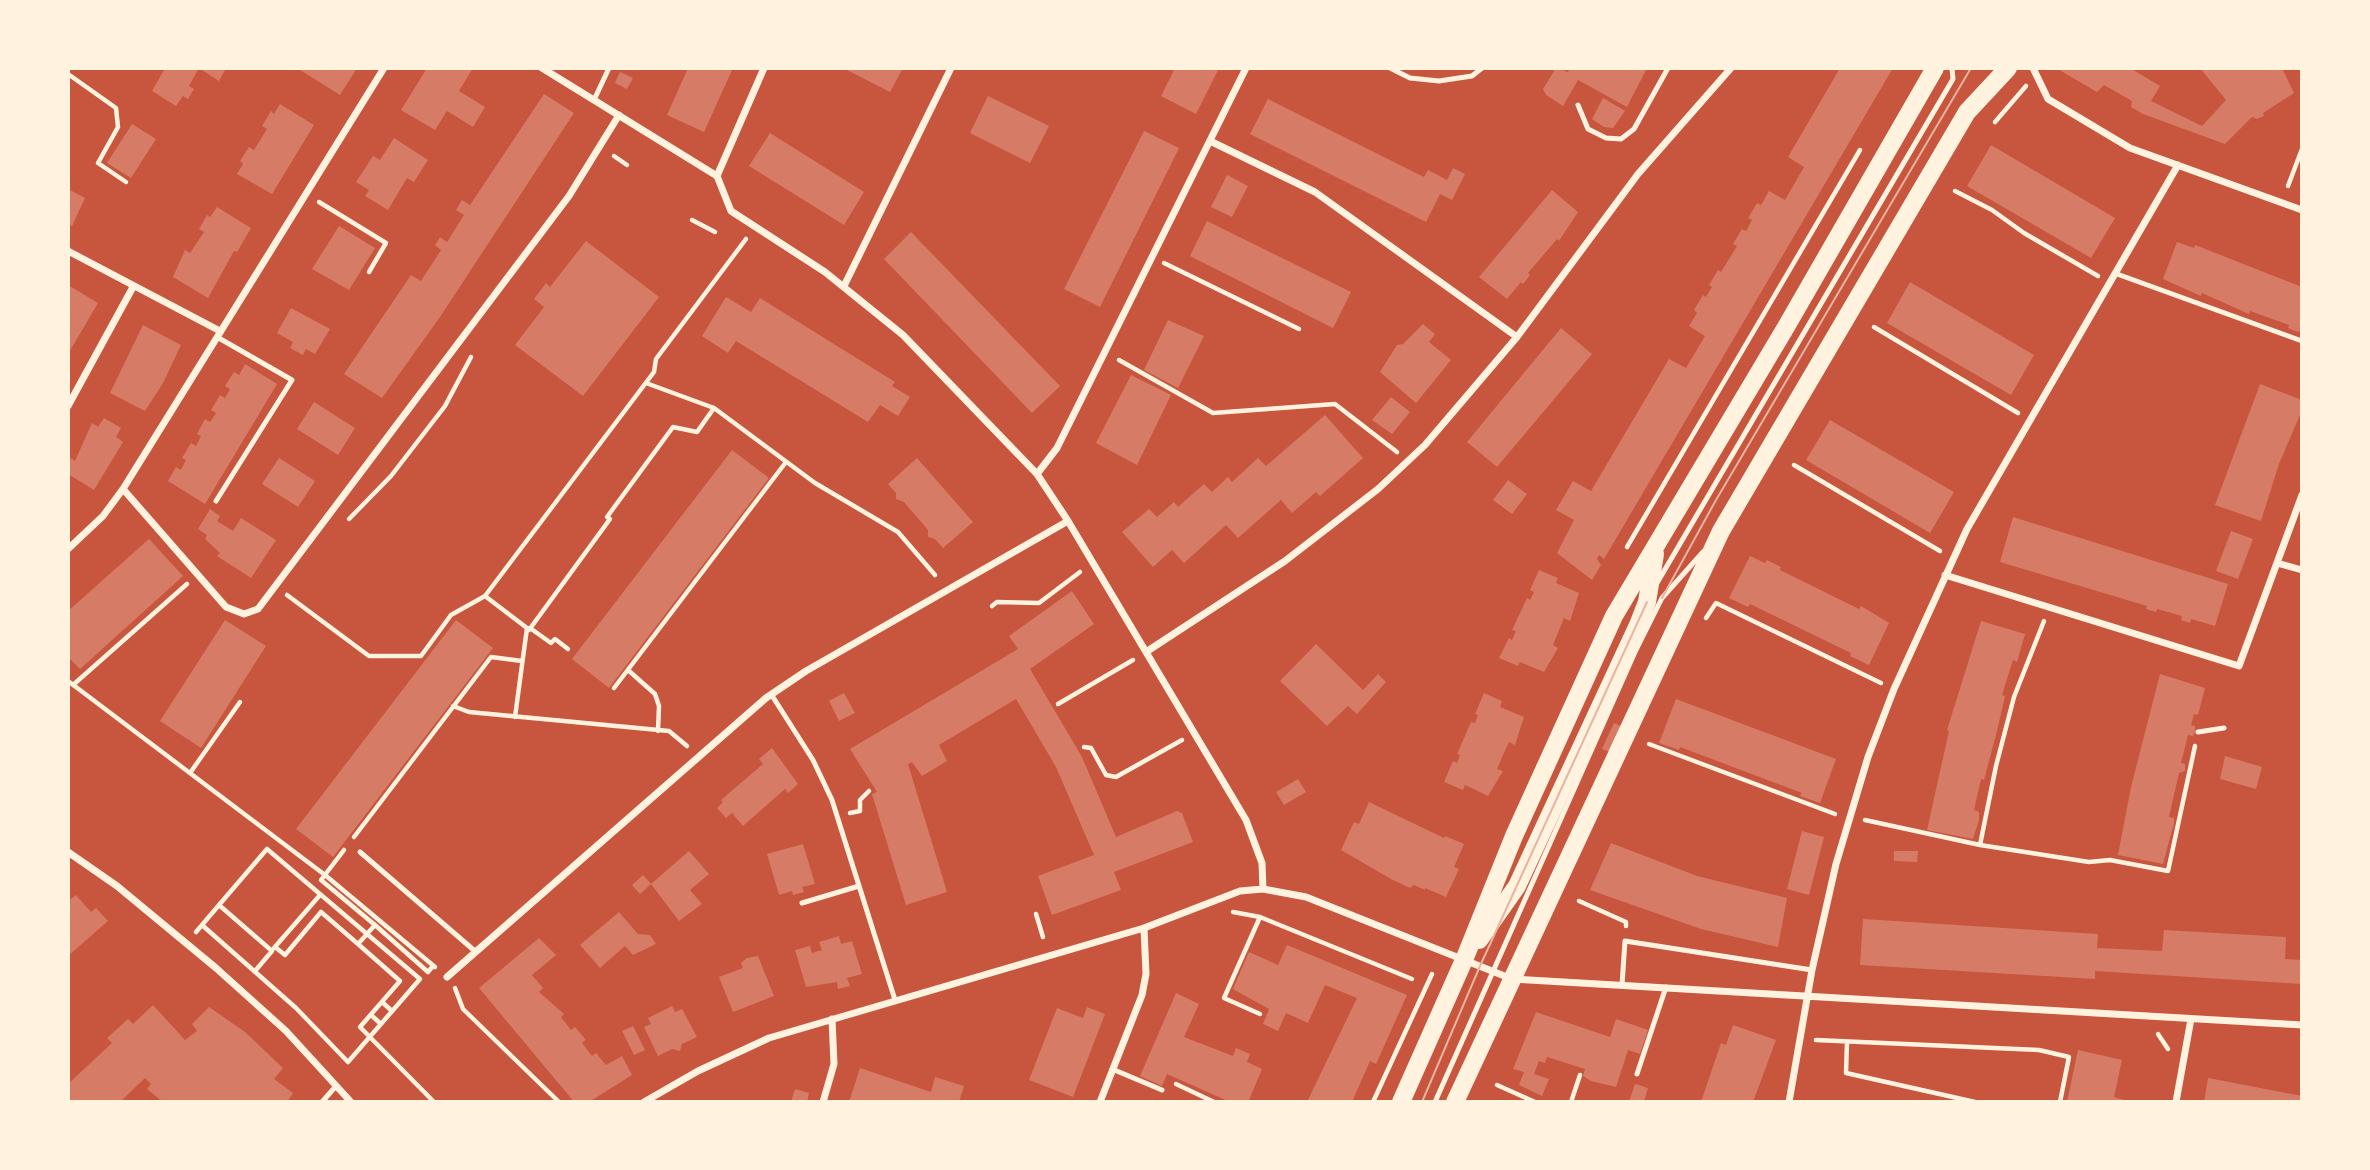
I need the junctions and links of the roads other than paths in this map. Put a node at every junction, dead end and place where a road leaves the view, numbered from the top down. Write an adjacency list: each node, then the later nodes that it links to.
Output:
1 (384, 68): 26 (street)
2 (542, 68): 15 (street)
3 (609, 68): 15 (lane)
4 (764, 68): 20 (street)
5 (951, 68): 24 (street)
6 (1246, 68): 18 (street)
7 (1390, 68): 8 (lane)
8 (1482, 68)
9 (1668, 68): 16 (lane)
10 (1731, 68): 27 (street)
11 (1935, 68): 36 (main road)
12 (1952, 68): 41 (lane)
13 (2008, 68): 35 (main road)
14 (2034, 72): 19 (street)
15 (594, 100): 17 (street)
16 (1578, 106)
17 (619, 115): 20 (street); 31 (street)
18 (1210, 141): 27 (street); 30 (street)
19 (2178, 165): 21 (street); 23 (street)
20 (718, 176): 24 (street)
21 (2302, 210)
22 (68, 251): 25 (street)
23 (2117, 274): 28 (lane); 40 (street)
24 (844, 286): 30 (street)
25 (133, 287): 26 (street); 29 (street)
26 (219, 334): 31 (street); 33 (lane)
27 (1517, 337): 42 (street)
28 (2302, 341)
29 (68, 406)
30 (1037, 474): 34 (street)
31 (124, 489): 37 (street)
32 (2302, 495): 38 (street)
33 (216, 501)
34 (1068, 521): 42 (street); 43 (street)
35 (1721, 531): 41 (lane); 57 (main road)
36 (1657, 545): 41 (main road); 53 (main road)
37 (68, 550)
38 (2277, 563): 39 (street); 40 (street)
39 (2302, 570)
40 (1945, 575): 54 (street)
41 (1655, 600): 53 (main road); 55 (lane)
42 (1146, 652): 49 (street)
43 (771, 694): 48 (lane); 52 (street)
44 (2224, 728): 45 (lane)
45 (2198, 732)
46 (360, 852): 52 (lane)
47 (69, 854): 67 (street)
48 (859, 886): 50 (lane); 61 (lane)
49 (1263, 889): 51 (street); 53 (street)
50 (802, 903)
51 (1144, 929): 61 (street); 65 (street)
52 (476, 952): 56 (street)
53 (1464, 960): 55 (street); 74 (main road)
54 (1812, 970): 58 (lane); 60 (street)
55 (1493, 971): 57 (street); 75 (lane)
56 (447, 977)
57 (1512, 979): 58 (street); 76 (main road)
58 (1622, 985): 59 (street)
59 (1666, 988): 60 (street); 66 (lane)
60 (1807, 996): 63 (street); 77 (street)
61 (895, 1000): 62 (street)
62 (832, 1019): 71 (street); 72 (street)
63 (2191, 1019): 64 (street); 78 (street)
64 (2302, 1025)
65 (1112, 1069): 68 (lane); 73 (street)
66 (1637, 1074)
67 (336, 1086): 69 (lane); 70 (street)
68 (1163, 1090)
69 (322, 1102)
70 (351, 1102)
71 (644, 1102)
72 (823, 1102)
73 (1100, 1102)
74 (1401, 1102)
75 (1435, 1102)
76 (1455, 1102)
77 (1790, 1102)
78 (2176, 1102)

